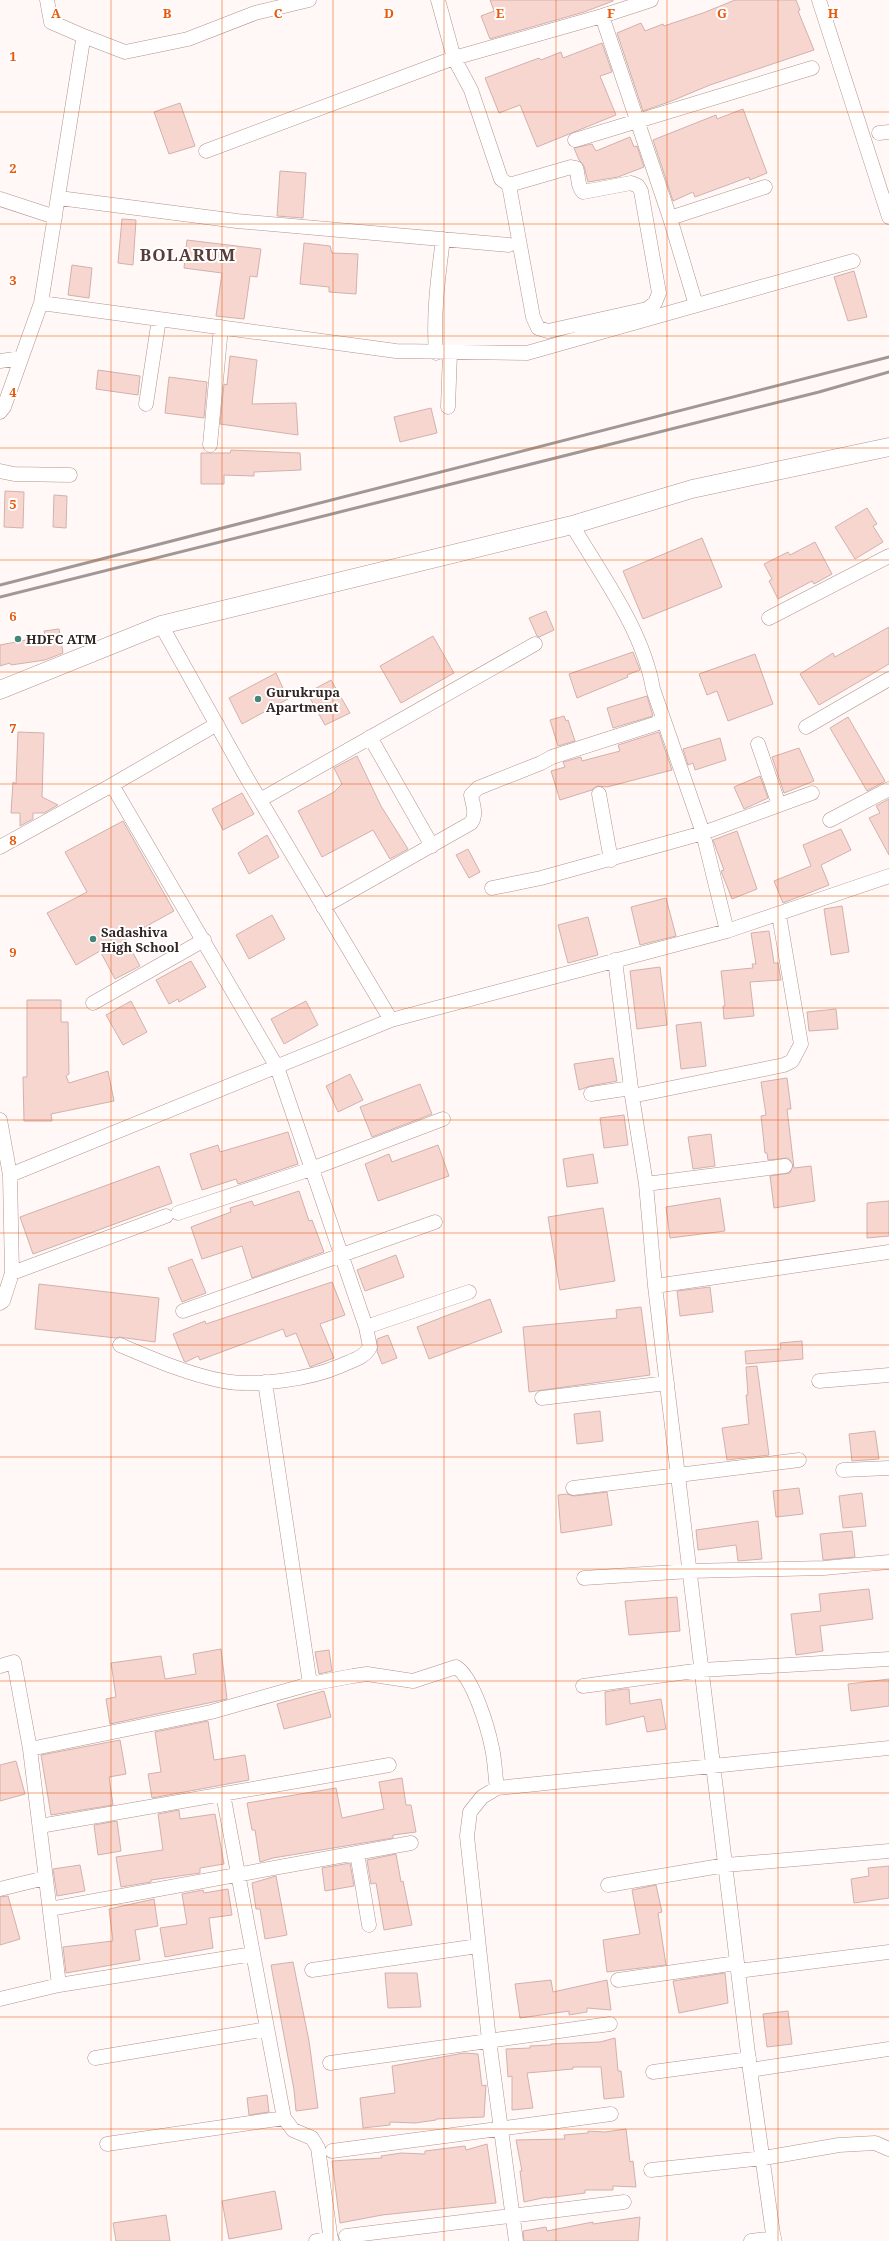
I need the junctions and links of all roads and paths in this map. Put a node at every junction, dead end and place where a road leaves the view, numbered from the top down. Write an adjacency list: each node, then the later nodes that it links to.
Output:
1 (47, 0): 8 (street)
2 (309, 0): 6 (street)
3 (438, 0): 9 (street)
4 (651, 0): 7 (street)
5 (819, 0): 19 (street)
6 (279, 4): 8 (street)
7 (602, 16): 9 (street); 11 (street)
8 (81, 35): 16 (street)
9 (454, 58): 13 (street); 14 (street)
10 (812, 68): 11 (street)
11 (637, 120): 12 (street); 20 (street)
12 (575, 140)
13 (206, 151)
14 (509, 185): 14 (street)
15 (765, 187): 20 (street)
16 (59, 198): 18 (street); 21 (street)
17 (0, 200): 18 (street)
18 (55, 217): 24 (street)
19 (889, 217)
20 (670, 218): 25 (street)
21 (443, 239): 22 (street); 28 (street)
22 (509, 245)
23 (853, 261): 25 (street)
24 (42, 302): 26 (street); 29 (street)
25 (696, 305): 28 (street)
26 (159, 319): 27 (street); 31 (street)
27 (221, 327): 28 (street); 34 (street)
28 (443, 353): 32 (street)
29 (22, 358): 30 (street); 33 (street)
30 (0, 361)
31 (146, 404)
32 (448, 407)
33 (0, 412)
34 (210, 445)
35 (889, 447): 38 (street)
36 (0, 470): 37 (street)
37 (70, 475)
38 (572, 525): 41 (street); 45 (street)
39 (889, 556): 40 (street)
40 (769, 618)
41 (161, 625): 44 (street); 46 (street)
42 (535, 644): 48 (street)
43 (889, 679): 47 (street)
44 (0, 690)
45 (664, 720): 57 (street); 58 (street)
46 (217, 724): 50 (street); 54 (street)
47 (806, 727)
48 (370, 737): 54 (street); 58 (street)
49 (758, 744): 55 (street)
50 (112, 785): 59 (street); 66 (street)
51 (889, 789): 56 (street)
52 (812, 793): 55 (street)
53 (599, 794): 60 (street)
54 (260, 800): 63 (street)
55 (778, 805): 57 (street)
56 (830, 820)
57 (703, 833): 60 (street); 65 (street)
58 (432, 846): 63 (street)
59 (0, 847)
60 (611, 860): 62 (street)
61 (889, 876): 64 (street)
62 (492, 888)
63 (323, 907): 69 (street)
64 (779, 915): 65 (street); 71 (street)
65 (727, 931): 67 (street)
66 (204, 940): 68 (street); 70 (street)
67 (615, 960): 69 (street); 71 (street)
68 (93, 1003)
69 (391, 1020): 70 (street)
70 (277, 1067): 76 (street); 77 (street)
71 (632, 1092): 72 (street); 78 (street)
72 (591, 1094)
73 (443, 1119): 76 (street)
74 (0, 1120): 77 (street)
75 (785, 1166): 78 (street)
76 (311, 1170): 81 (street); 82 (street)
77 (10, 1175): 82 (street)
78 (646, 1184): 83 (street)
79 (435, 1222): 81 (street)
80 (889, 1252): 83 (street)
81 (341, 1255): 86 (street); 87 (street)
82 (12, 1273): 85 (street)
83 (655, 1286): 92 (street)
84 (469, 1292): 87 (street)
85 (0, 1303)
86 (183, 1311)
87 (366, 1327): 91 (street)
88 (120, 1345): 91 (street)
89 (889, 1375): 90 (street)
90 (819, 1381)
91 (265, 1382): 105 (street)
92 (667, 1383): 93 (street); 97 (street)
93 (542, 1398)
94 (799, 1460): 97 (street)
95 (889, 1468): 96 (street)
96 (843, 1470)
97 (679, 1475): 98 (street); 100 (street)
98 (573, 1488)
99 (889, 1562): 100 (street)
100 (690, 1571): 101 (street); 104 (street)
101 (584, 1578)
102 (889, 1659): 104 (street)
103 (0, 1666): 108 (street)
104 (702, 1670): 106 (street); 110 (street)
105 (310, 1684): 108 (street); 111 (street)
106 (583, 1686)
107 (889, 1748): 110 (street)
108 (30, 1749): 113 (street)
109 (389, 1765): 112 (street)
110 (713, 1766): 111 (street); 117 (street)
111 (497, 1788): 124 (street)
112 (223, 1794): 113 (street); 118 (street)
113 (40, 1826): 119 (street)
114 (411, 1843): 116 (street)
115 (889, 1851): 117 (street)
116 (357, 1853): 118 (street); 123 (street)
117 (726, 1865): 120 (street); 127 (street)
118 (238, 1875): 122 (street); 126 (street)
119 (46, 1878): 121 (street); 122 (street)
120 (608, 1885)
121 (0, 1889)
122 (50, 1909): 130 (street)
123 (369, 1925)
124 (478, 1946): 128 (street); 134 (street)
125 (889, 1952): 127 (street)
126 (253, 1954): 130 (street); 133 (street)
127 (738, 1967): 129 (street); 138 (street)
128 (312, 1970)
129 (618, 1980)
130 (59, 1985): 131 (street)
131 (0, 1999)
132 (610, 2024): 134 (street)
133 (267, 2029): 136 (street); 141 (street)
134 (489, 2040): 137 (street); 142 (street)
135 (889, 2049): 138 (street)
136 (95, 2058)
137 (330, 2063)
138 (750, 2065): 139 (street); 146 (street)
139 (653, 2072)
140 (611, 2114): 142 (street)
141 (284, 2118): 143 (street); 152 (street)
142 (500, 2128): 145 (street); 149 (street)
143 (108, 2144)
144 (889, 2149): 146 (street)
145 (332, 2151)
146 (764, 2158): 147 (street); 151 (street)
147 (652, 2170)
148 (624, 2202): 149 (street)
149 (512, 2214): 150 (street); 154 (street)
150 (346, 2236)
151 (774, 2239): 155 (street)
152 (331, 2240): 153 (street)
153 (316, 2241)
154 (516, 2241)
155 (751, 2241)

